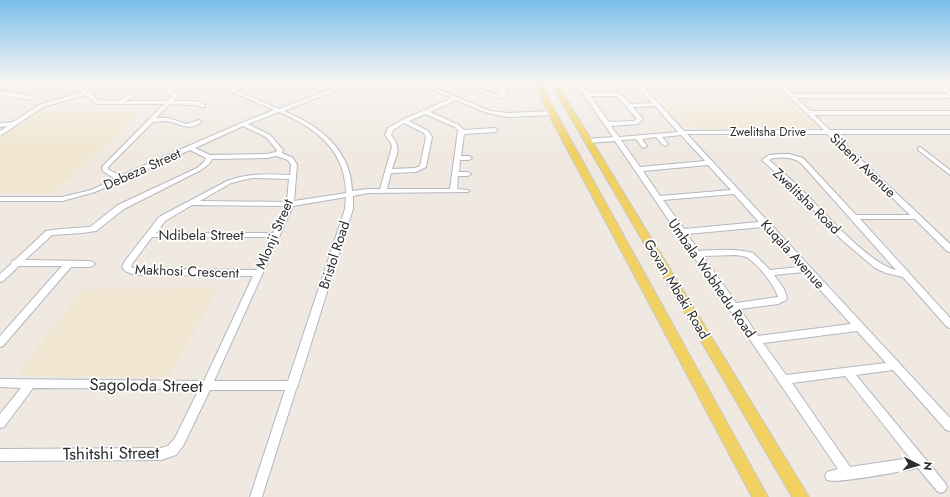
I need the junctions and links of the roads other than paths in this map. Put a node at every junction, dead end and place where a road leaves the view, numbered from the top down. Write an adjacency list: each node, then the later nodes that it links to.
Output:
1 (44, 105): 24 (street)
2 (166, 105): 19 (street)
3 (267, 105): 14 (street, Bristol Road)
4 (291, 105): 14 (street, Debeza Street)
5 (441, 105): 15 (street)
6 (472, 105): 16 (street)
7 (548, 105): 16 (main road, Govan Mbeki Road)
8 (567, 105): 37 (main road, Govan Mbeki Road)
9 (593, 105): 26 (street, Umbala Wobhedu Road)
10 (640, 105): 13 (street)
11 (657, 105): 32 (street, Kuqala Avenue)
12 (801, 105): 17 (street, Sibeni Avenue)
13 (630, 106): 26 (street)
14 (278, 110): 25 (street, Debeza Street); 58 (street, Bristol Road)
15 (426, 112): 21 (street); 23 (street)
16 (552, 113): 101 (main road, Govan Mbeki Road)
17 (809, 113): 18 (street); 30 (street, Sibeni Avenue)
18 (950, 113)
19 (152, 120): 22 (street); 53 (street)
20 (458, 120): 23 (street)
21 (404, 121): 48 (street); 48 (street)
22 (199, 122)
23 (450, 123): 29 (street)
24 (14, 124): 27 (street); 33 (street)
25 (243, 124): 40 (street, Debeza Street); 42 (street, Mlonji Street)
26 (606, 124): 36 (street, Umbala Wobhedu Road)
27 (0, 125)
28 (494, 130): 29 (street)
29 (461, 132): 44 (street)
30 (829, 132): 31 (street, Zwelitsha Drive); 32 (street, Zwelitsha Drive); 64 (street, Sibeni Avenue)
31 (950, 132)
32 (683, 133): 34 (street, Zwelitsha Drive); 46 (street, Kuqala Avenue)
33 (0, 134)
34 (658, 136): 35 (street, Zwelitsha Drive); 38 (street)
35 (638, 137): 36 (street, Zwelitsha Drive); 39 (street)
36 (616, 139): 37 (street, Zwelitsha Drive); 47 (street, Umbala Wobhedu Road)
37 (588, 141): 102 (main road, Govan Mbeki Road)
38 (665, 144)
39 (644, 146)
40 (190, 148): 43 (street); 53 (street, Debeza Street)
41 (920, 149): 49 (street)
42 (278, 154): 43 (street); 52 (street, Mlonji Street)
43 (209, 157): 73 (street)
44 (458, 158): 45 (street); 50 (street)
45 (469, 158)
46 (710, 163): 47 (street); 57 (street, Kuqala Avenue)
47 (637, 169): 59 (street, Umbala Wobhedu Road)
48 (388, 170): 54 (street)
49 (950, 173)
50 (456, 174): 51 (street); 55 (street)
51 (468, 174)
52 (292, 177): 61 (street, Makhosi Crescent); 62 (street, Mlonji Street)
53 (120, 179): 60 (street, Debeza Street)
54 (383, 191): 55 (street); 58 (street)
55 (453, 191): 56 (street)
56 (466, 191)
57 (736, 192): 59 (street); 65 (street, Kuqala Avenue)
58 (349, 194): 62 (street); 92 (street, Bristol Road)
59 (657, 198): 66 (street, Umbala Wobhedu Road)
60 (0, 199)
61 (190, 203): 62 (street); 67 (street, Makhosi Crescent)
62 (290, 204): 68 (street, Mlonji Street)
63 (854, 217): 64 (street, Zwelitsha Road); 79 (street, Zwelitsha Road); 79 (street, Zwelitsha Road)
64 (917, 217): 69 (street, Sibeni Avenue)
65 (765, 224): 66 (street); 76 (street, Kuqala Avenue)
66 (681, 232): 72 (street, Umbala Wobhedu Road)
67 (150, 235): 68 (street, Ndibela Street); 77 (street, Makhosi Crescent)
68 (276, 235): 77 (street, Mlonji Street)
69 (939, 238): 70 (street); 71 (street, Sibeni Avenue)
70 (950, 238)
71 (950, 249)
72 (696, 254): 78 (street); 81 (street, Umbala Wobhedu Road)
73 (15, 263): 75 (street); 80 (street)
74 (91, 264): 75 (street)
75 (68, 265): 85 (street)
76 (806, 269): 78 (street); 83 (street, Kuqala Avenue)
77 (258, 273): 91 (street, Mlonji Street)
78 (768, 273): 81 (street)
79 (906, 275): 82 (street, Zwelitsha Road)
80 (0, 279)
81 (733, 307): 84 (street, Umbala Wobhedu Road)
82 (950, 324)
83 (859, 328): 84 (street); 86 (street, Kuqala Avenue)
84 (755, 340): 88 (street, Umbala Wobhedu Road)
85 (0, 344)
86 (894, 366): 87 (street); 94 (street, Kuqala Avenue)
87 (847, 372): 88 (street); 96 (street)
88 (783, 380): 97 (street, Umbala Wobhedu Road)
89 (0, 383): 90 (street, Sagoloda Street)
90 (31, 383): 91 (street, Sagoloda Street); 93 (street)
91 (207, 385): 92 (street, Sagoloda Street); 95 (street, Tshitshi Street)
92 (293, 386): 100 (street, Bristol Road)
93 (0, 423)
94 (950, 426)
95 (0, 455)
96 (921, 462): 97 (street); 99 (street)
97 (848, 474): 98 (street)
98 (831, 476)
99 (942, 487)
100 (256, 497)
101 (760, 497)
102 (801, 497)

